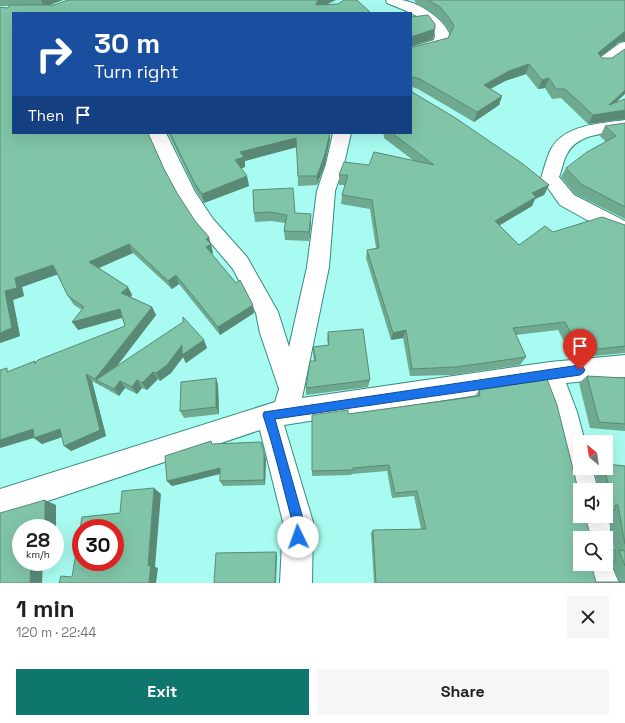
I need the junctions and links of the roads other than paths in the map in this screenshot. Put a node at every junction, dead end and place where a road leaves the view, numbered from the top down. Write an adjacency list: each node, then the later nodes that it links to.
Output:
1 (392, 0): 3 (street)
2 (625, 46): 4 (street)
3 (412, 51)
4 (602, 63)
5 (625, 125): 9 (street)
6 (158, 134): 13 (street)
7 (342, 134): 13 (street)
8 (536, 176): 9 (street)
9 (559, 191): 10 (street)
10 (625, 229)
11 (625, 366): 12 (street)
12 (550, 373): 14 (street); 15 (street)
13 (292, 389): 14 (street)
14 (276, 414): 16 (street); 18 (street)
15 (582, 483)
16 (0, 503)
17 (599, 571): 19 (street)
18 (296, 583)
19 (603, 583)

